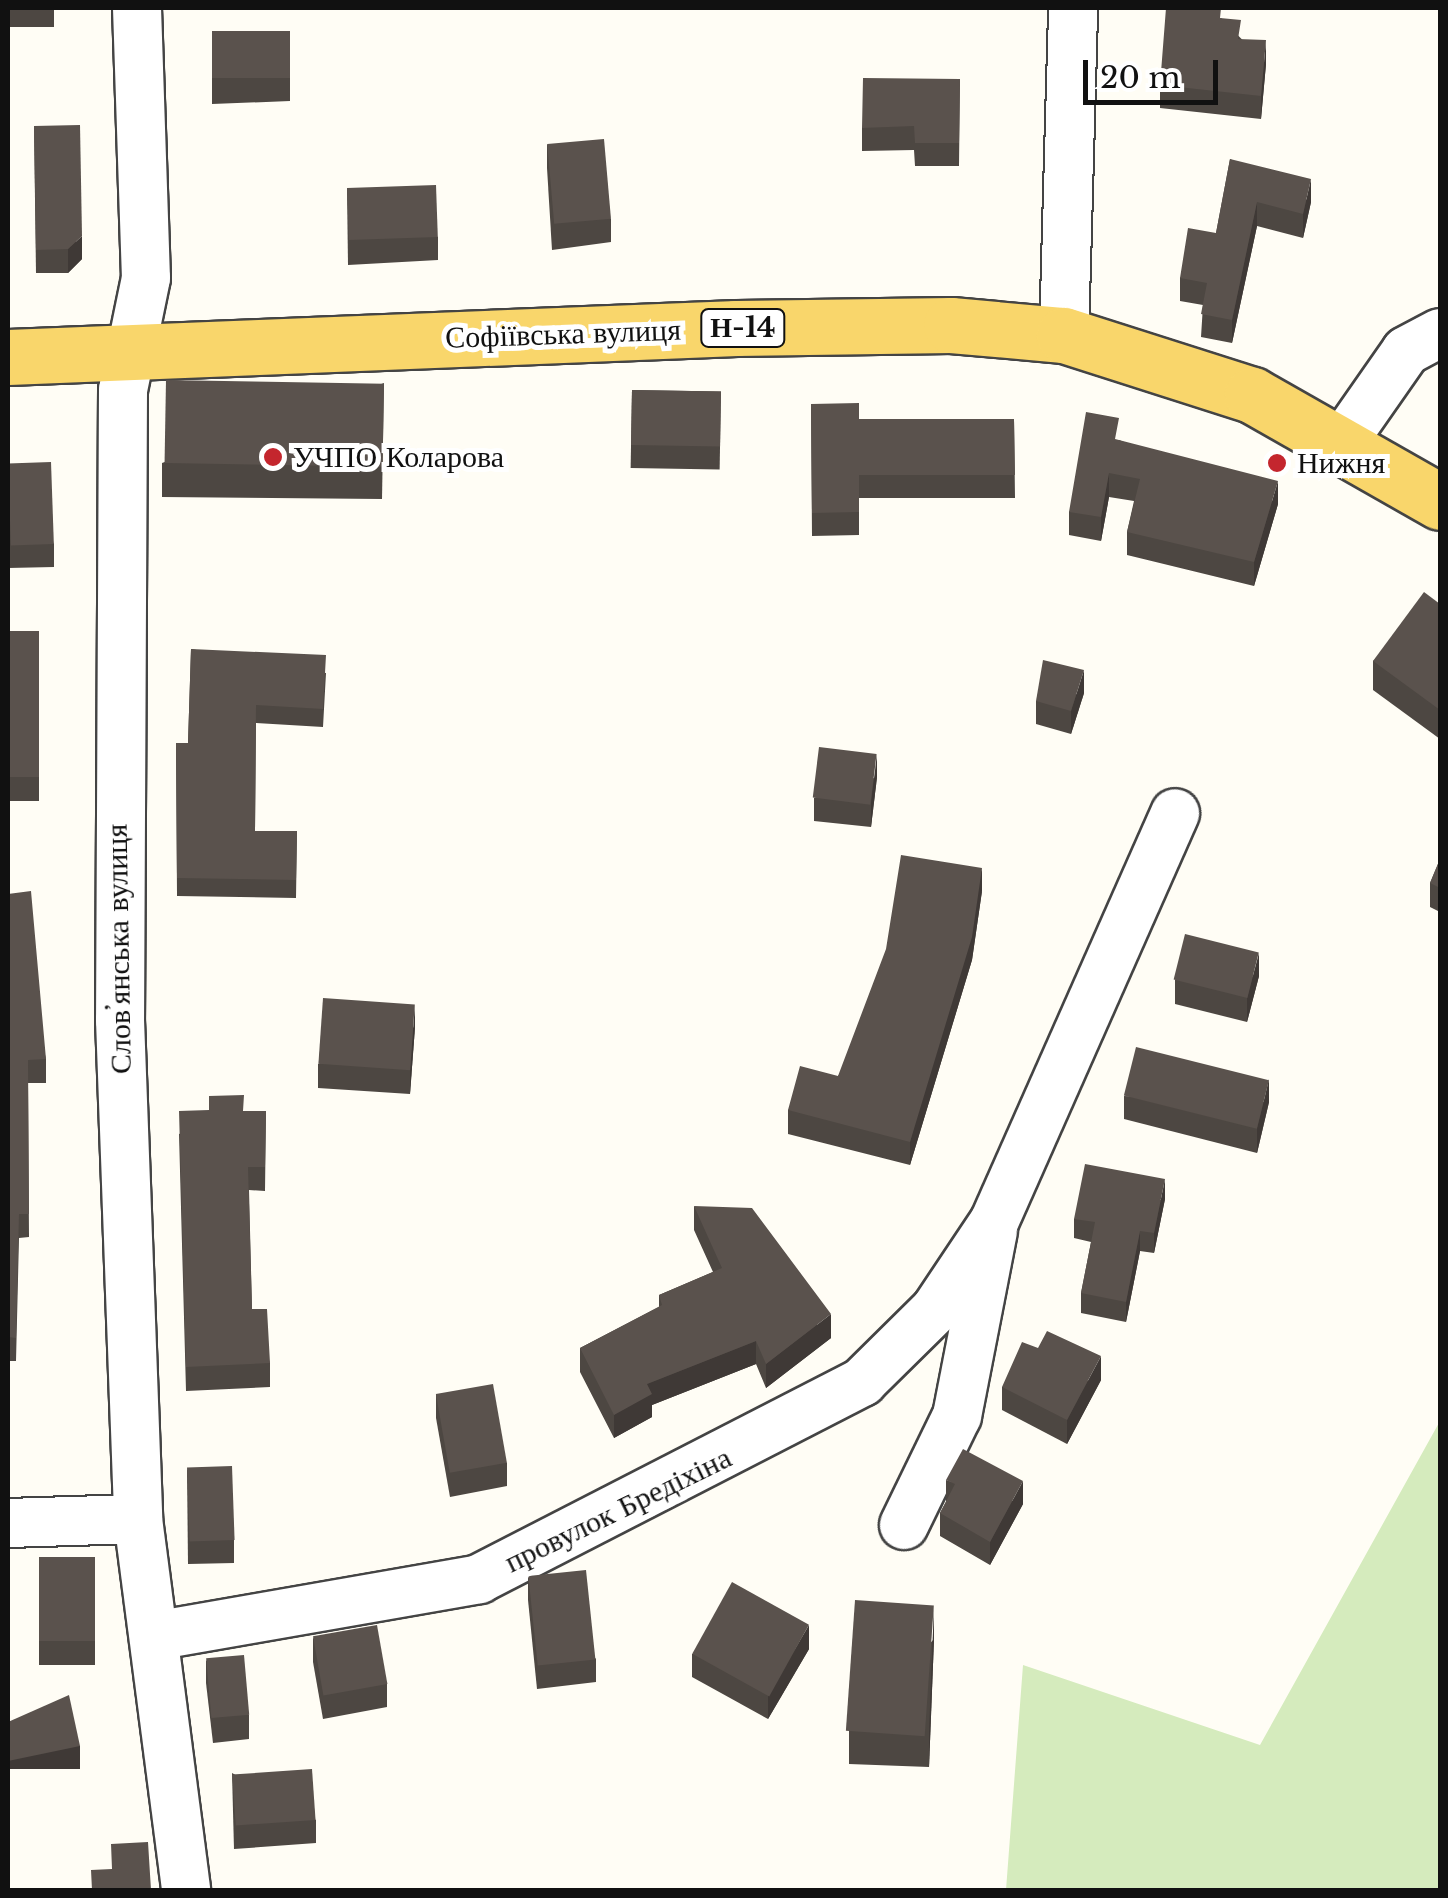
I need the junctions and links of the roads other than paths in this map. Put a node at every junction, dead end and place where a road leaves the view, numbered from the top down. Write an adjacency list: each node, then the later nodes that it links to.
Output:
1 (137, 8): 5 (street, Словʼянська вулиця)
2 (1073, 8): 4 (street)
3 (1440, 333): 7 (street)
4 (1064, 335): 5 (main road, Софіївська вулиця / Н-14); 7 (main road, Софіївська вулиця / Н-14)
5 (131, 352): 6 (main road, Софіївська вулиця / Н-14); 11 (street, Словʼянська вулиця)
6 (8, 357)
7 (1344, 440): 8 (main road, Софіївська вулиця / Н-14)
8 (1440, 502)
9 (1175, 813): 10 (street, провулок Бредіхіна)
10 (994, 1222): 13 (street, провулок Бредіхіна); 14 (street, провулок Бредіхіна)
11 (138, 1519): 12 (street); 14 (street, Словʼянська вулиця)
12 (8, 1524)
13 (904, 1525)
14 (154, 1636): 15 (street, Словʼянська вулиця)
15 (186, 1890)

